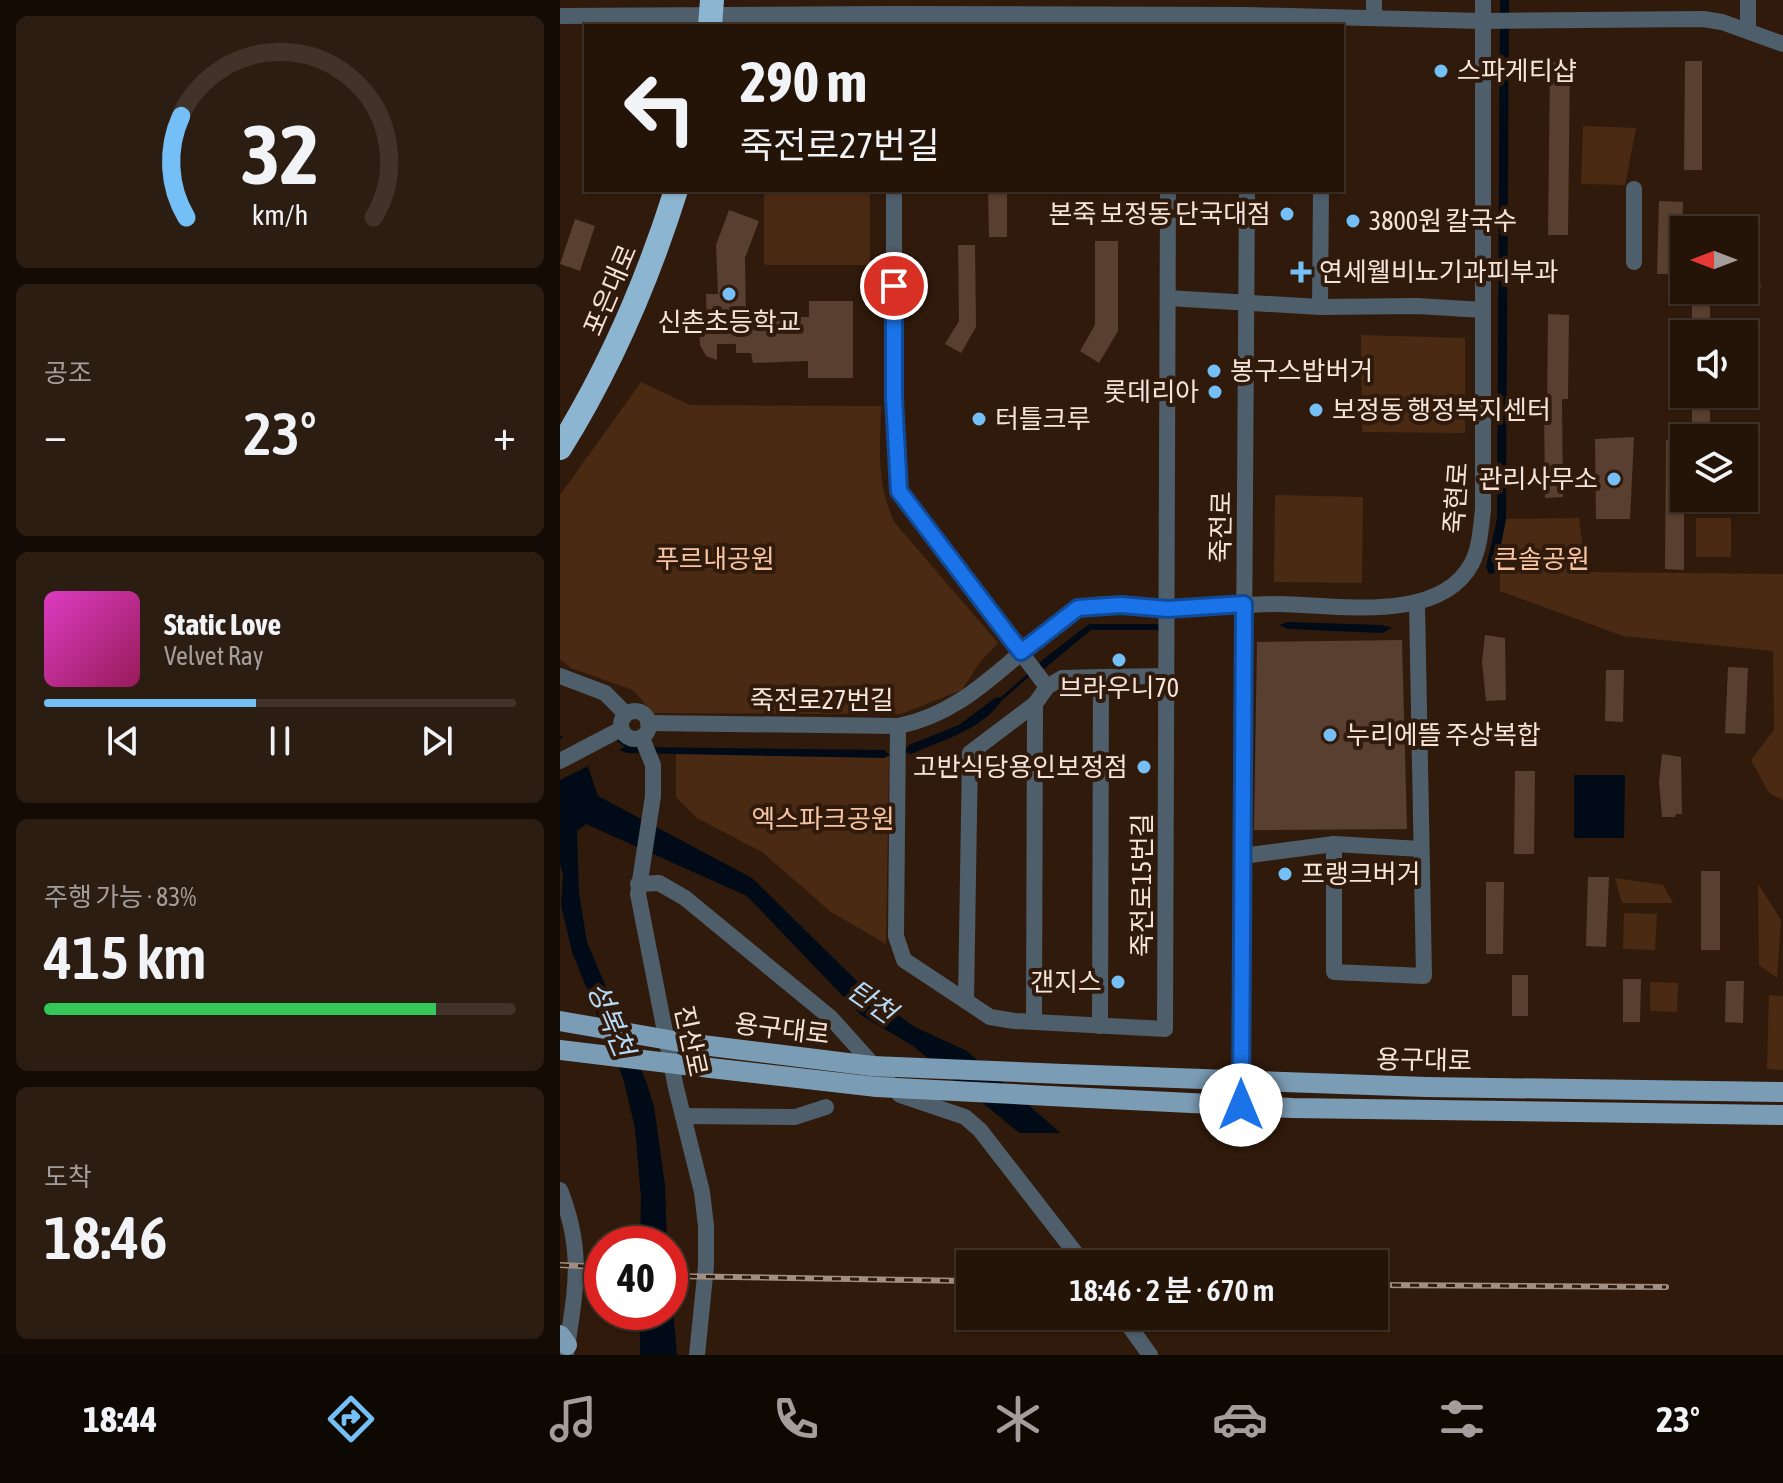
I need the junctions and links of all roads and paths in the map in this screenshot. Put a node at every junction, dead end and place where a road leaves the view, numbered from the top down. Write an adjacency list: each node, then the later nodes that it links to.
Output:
1 (701, 0): 12 (highway)
2 (712, 0): 13 (highway, bridge)
3 (1483, 0): 10 (street, 죽현로)
4 (1748, 0): 14 (street)
5 (1374, 8): 10 (street); 11 (street)
6 (1247, 14): 9 (street); 11 (street)
7 (560, 16): 8 (street)
8 (892, 20): 9 (street)
9 (1168, 21)
10 (1489, 21): 14 (street); 27 (street, 죽현로)
11 (1321, 22)
12 (699, 24)
13 (710, 24)
14 (1748, 31): 15 (street)
15 (1783, 44)
16 (1634, 189): 23 (street)
17 (663, 192): 28 (highway, 포은대로)
18 (675, 192): 29 (highway, 포은대로)
19 (894, 192): 33 (street)
20 (1168, 192): 24 (street, 죽전로15번길)
21 (1247, 192): 25 (street, 죽전로)
22 (1321, 192): 26 (street)
23 (1634, 262)
24 (1168, 298): 25 (street); 32 (street, 죽전로15번길)
25 (1248, 303): 26 (street); 30 (street, 죽전로)
26 (1320, 307): 27 (street)
27 (1483, 310): 31 (street, 죽현로)
28 (560, 427)
29 (560, 448)
30 (1244, 604): 31 (street); 32 (street, 죽전로27번길); 45 (street, 죽전로)
31 (1417, 605): 44 (street)
32 (1168, 609): 33 (street, 죽전로27번길); 35 (street, 죽전로15번길)
33 (1021, 652): 37 (street); 40 (street, 죽전로27번길)
34 (560, 676): 39 (street)
35 (1167, 676): 36 (street); 50 (street, 죽전로15번길)
36 (1101, 677): 37 (street); 50 (street, 죽전로15번길)
37 (1046, 685): 38 (street)
38 (1035, 704): 47 (street); 49 (street)
39 (619, 726): 41 (street); 41 (street); 42 (street)
40 (898, 726): 41 (street, 죽전로27번길); 47 (street, 죽전로15번길)
41 (646, 736): 46 (street, 진산로)
42 (560, 761)
43 (1334, 844): 44 (street); 44 (street); 45 (street)
44 (1421, 849)
45 (1242, 856): 56 (street, 죽전로)
46 (638, 889): 61 (street, 진산로); 63 (street)
47 (966, 1001): 49 (street, 죽전로15번길)
48 (560, 1021): 52 (main road, bridge)
49 (1034, 1021): 50 (street, 죽전로15번길)
50 (1100, 1026)
51 (560, 1031): 52 (main road, bridge)
52 (686, 1043): 56 (main road, 용구대로, bridge)
53 (560, 1050): 55 (main road, bridge)
54 (560, 1057): 55 (main road, bridge)
55 (693, 1066): 58 (main road, 용구대로, bridge)
56 (1241, 1082): 57 (main road, 용구대로); 58 (street, 죽전로)
57 (1783, 1092)
58 (1241, 1105): 60 (main road, 용구대로)
59 (826, 1107): 61 (street)
60 (1783, 1115)
61 (683, 1116): 66 (street, 진산로)
62 (560, 1190): 65 (street)
63 (1073, 1250)
64 (1132, 1330): 67 (street)
65 (564, 1345)
66 (697, 1355)
67 (1150, 1355)

